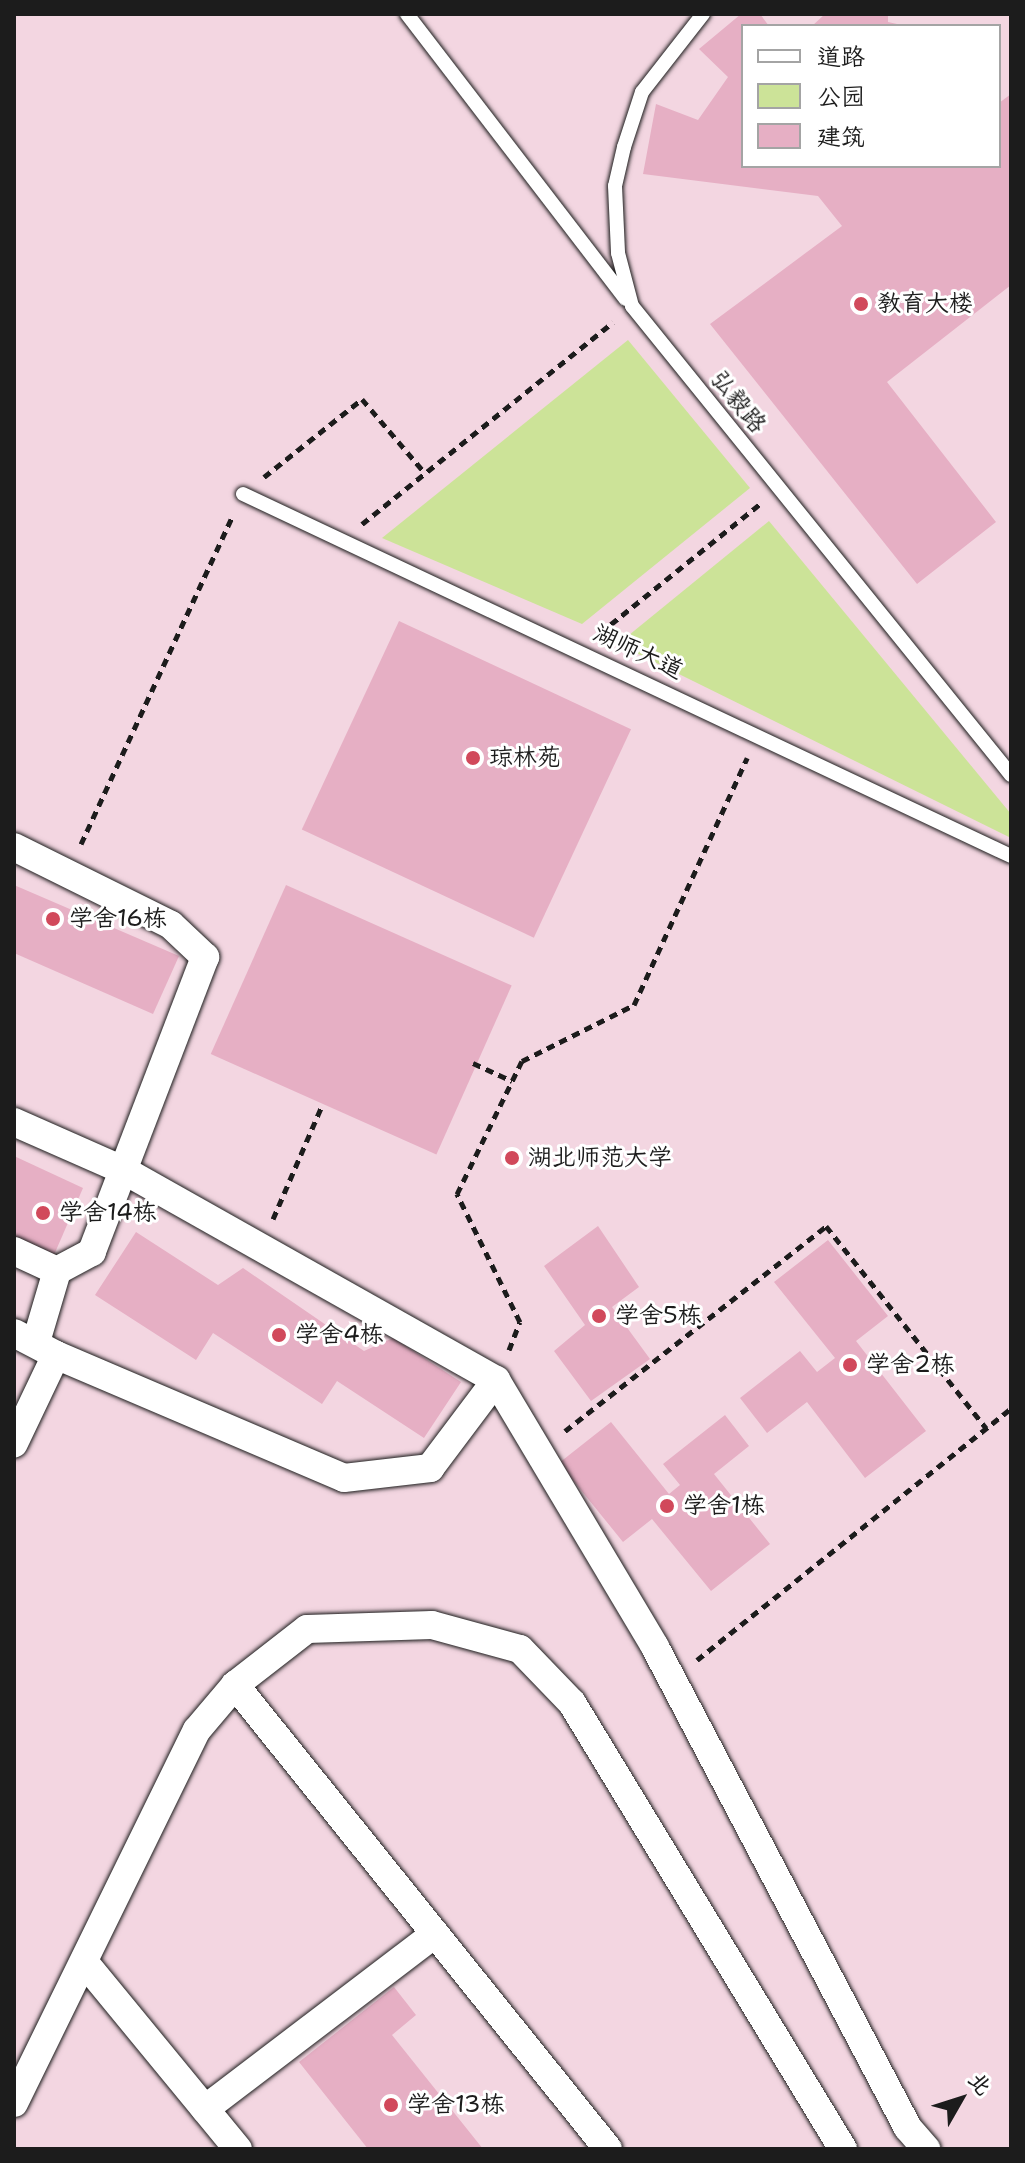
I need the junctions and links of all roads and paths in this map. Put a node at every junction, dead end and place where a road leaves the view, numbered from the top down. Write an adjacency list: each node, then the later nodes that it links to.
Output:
1 (407, 14): 3 (lane)
2 (703, 14): 3 (lane, 弘毅路)
3 (632, 306): 4 (path); 5 (lane, 弘毅路)
4 (425, 473): 6 (path); 7 (path)
5 (780, 488): 8 (path); 10 (lane, 弘毅路)
6 (243, 494): 7 (lane, 湖师大道); 13 (path)
7 (346, 538): 8 (lane, 湖师大道)
8 (579, 649): 9 (lane, 湖师大道)
9 (758, 734): 12 (lane, 湖师大道); 15 (path)
10 (1011, 775)
11 (14, 847): 13 (street)
12 (1011, 856)
13 (68, 873): 18 (street)
14 (473, 1063): 15 (path)
15 (512, 1081): 22 (path)
16 (322, 1106): 19 (path)
17 (14, 1122): 18 (street)
18 (125, 1171): 21 (street); 24 (street)
19 (288, 1184)
20 (14, 1251): 21 (street)
21 (57, 1271): 23 (street)
22 (520, 1322)
23 (36, 1343): 24 (street); 27 (street)
24 (496, 1380): 28 (street)
25 (1011, 1408): 26 (path)
26 (986, 1428): 28 (path); 29 (path)
27 (14, 1443)
28 (539, 1452): 29 (street)
29 (672, 1680): 38 (street)
30 (235, 1685): 31 (street); 32 (street); 37 (street)
31 (435, 1934): 34 (street); 36 (street)
32 (85, 1963): 33 (street); 34 (street)
33 (14, 2103)
34 (205, 2109): 35 (street)
35 (238, 2149)
36 (608, 2149)
37 (843, 2149)
38 (926, 2149)

